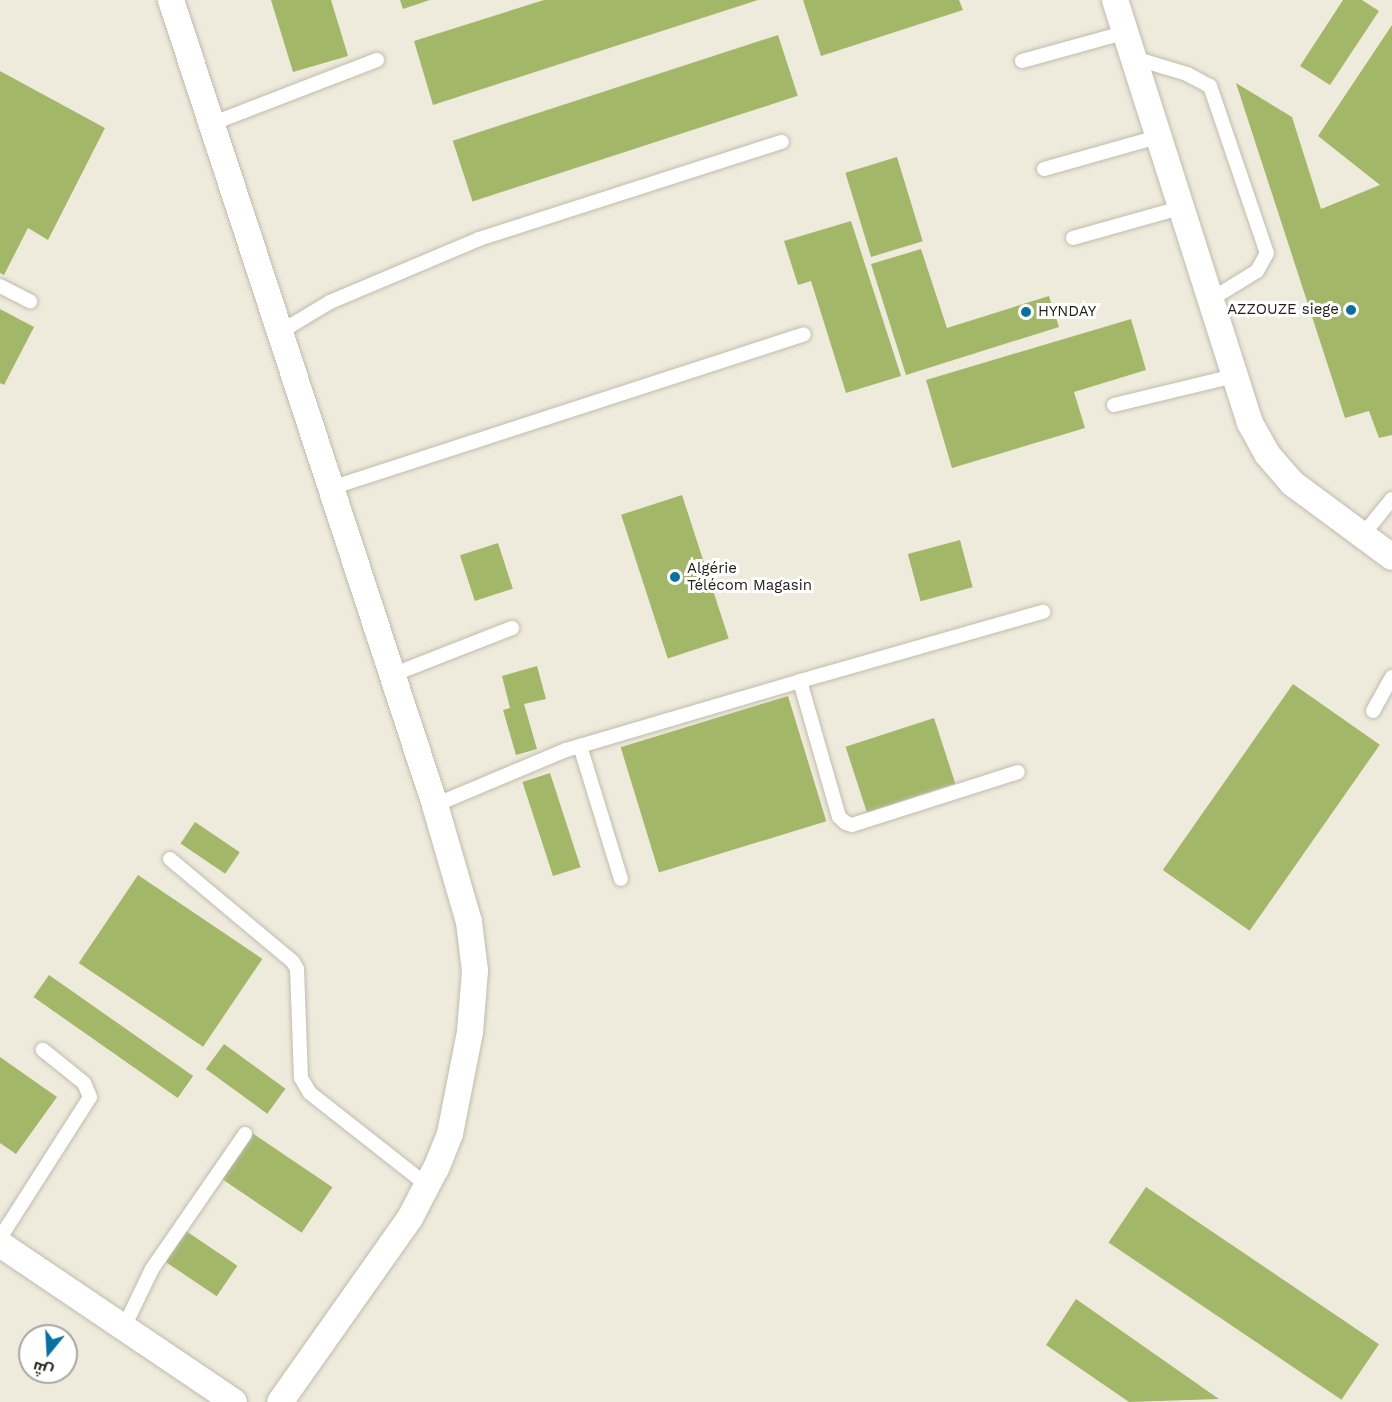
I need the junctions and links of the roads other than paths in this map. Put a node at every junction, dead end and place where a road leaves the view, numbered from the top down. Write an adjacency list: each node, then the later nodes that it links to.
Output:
1 (171, 0): 6 (street)
2 (1115, 0): 3 (street)
3 (1128, 45): 5 (lane); 7 (street); 13 (lane)
4 (377, 60): 6 (lane)
5 (1022, 61)
6 (211, 124): 15 (street)
7 (1157, 137): 9 (lane); 10 (street)
8 (782, 142): 15 (lane)
9 (1044, 169)
10 (1180, 208): 11 (lane); 13 (street)
11 (1073, 238)
12 (0, 286): 14 (lane)
13 (1210, 300): 17 (street)
14 (30, 301)
15 (279, 332): 19 (street)
16 (804, 334): 19 (lane)
17 (1234, 376): 18 (lane); 21 (street)
18 (1114, 405)
19 (331, 488): 25 (street)
20 (1392, 499): 21 (lane)
21 (1361, 537): 22 (street)
22 (1392, 557)
23 (1044, 612): 27 (lane)
24 (512, 628): 25 (lane)
25 (392, 675): 31 (street)
26 (1392, 677): 28 (lane)
27 (800, 681): 29 (lane); 30 (lane)
28 (1373, 711)
29 (580, 746): 31 (lane); 33 (lane)
30 (1018, 772)
31 (435, 805): 36 (street)
32 (170, 859): 36 (lane)
33 (621, 879)
34 (43, 1050): 37 (lane)
35 (245, 1134): 39 (lane)
36 (427, 1185): 41 (street)
37 (0, 1238)
38 (0, 1244): 39 (street)
39 (124, 1327): 40 (street)
40 (234, 1402)
41 (280, 1402)

